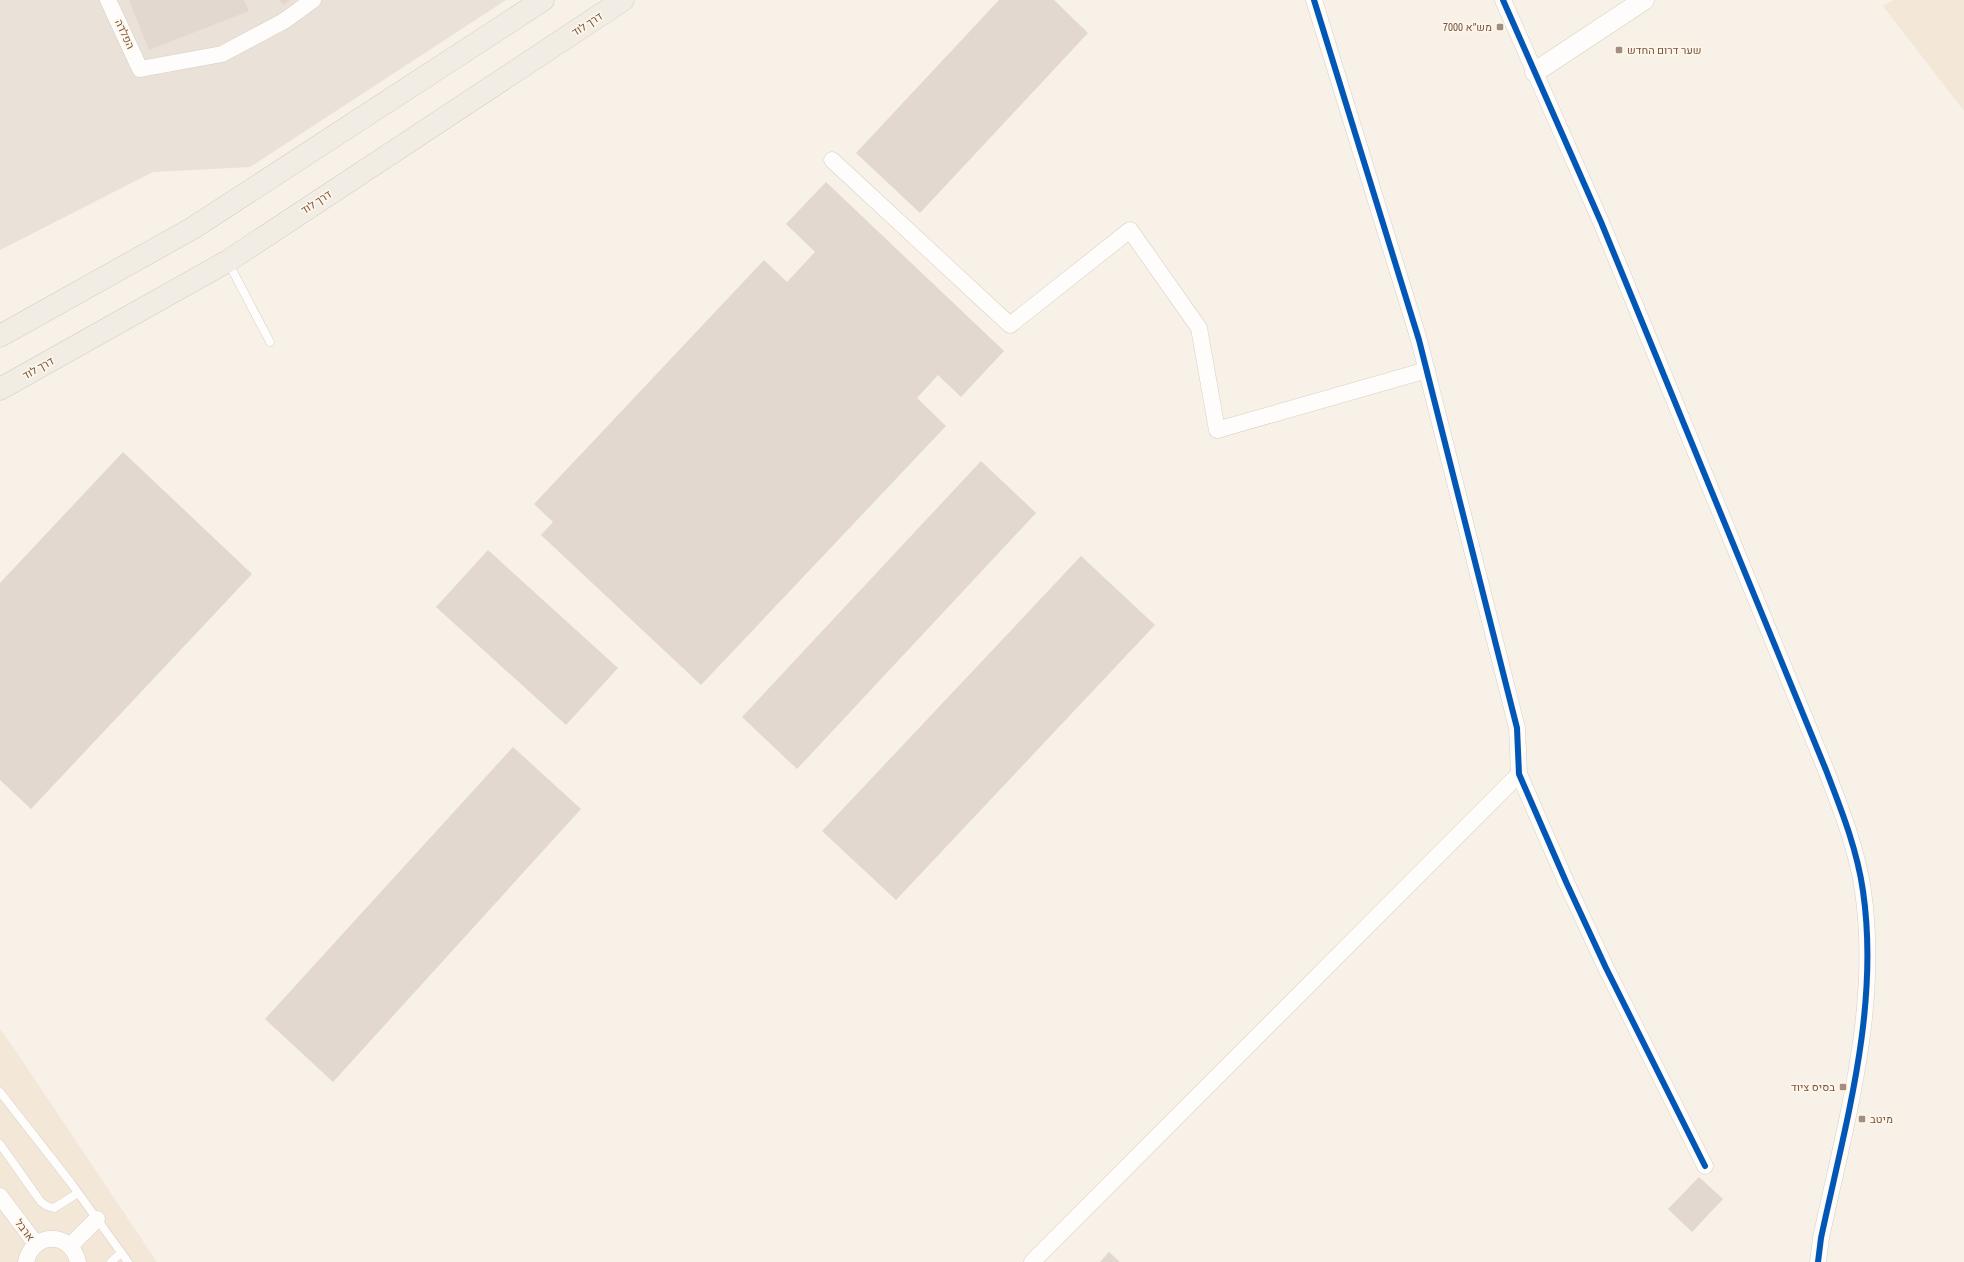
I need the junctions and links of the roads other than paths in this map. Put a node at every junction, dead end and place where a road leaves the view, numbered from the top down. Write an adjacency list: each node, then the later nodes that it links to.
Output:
1 (108, 0): 2 (street, הפלדה)
2 (314, 0)
3 (543, 0): 11 (main road)
4 (623, 0): 10 (main road, דרך לוד)
5 (1314, 0): 13 (street)
6 (1503, 0): 8 (street)
7 (1644, 0): 8 (street)
8 (1535, 72): 30 (street)
9 (832, 160): 13 (street)
10 (228, 261): 12 (lane); 14 (main road, דרך לוד)
11 (0, 336)
12 (270, 342)
13 (1427, 370): 15 (street)
14 (0, 389)
15 (1520, 774): 18 (street); 29 (street)
16 (0, 1092): 19 (lane)
17 (0, 1144): 19 (lane)
18 (1705, 1166)
19 (78, 1193): 21 (lane)
20 (0, 1196): 22 (street, ארבל)
21 (97, 1219): 23 (street); 24 (lane)
22 (36, 1244): 23 (street); 25 (street)
23 (70, 1246): 26 (street)
24 (121, 1253): 27 (lane); 28 (lane)
25 (26, 1262)
26 (78, 1262)
27 (111, 1262)
28 (128, 1262)
29 (1032, 1262)
30 (1818, 1262)

